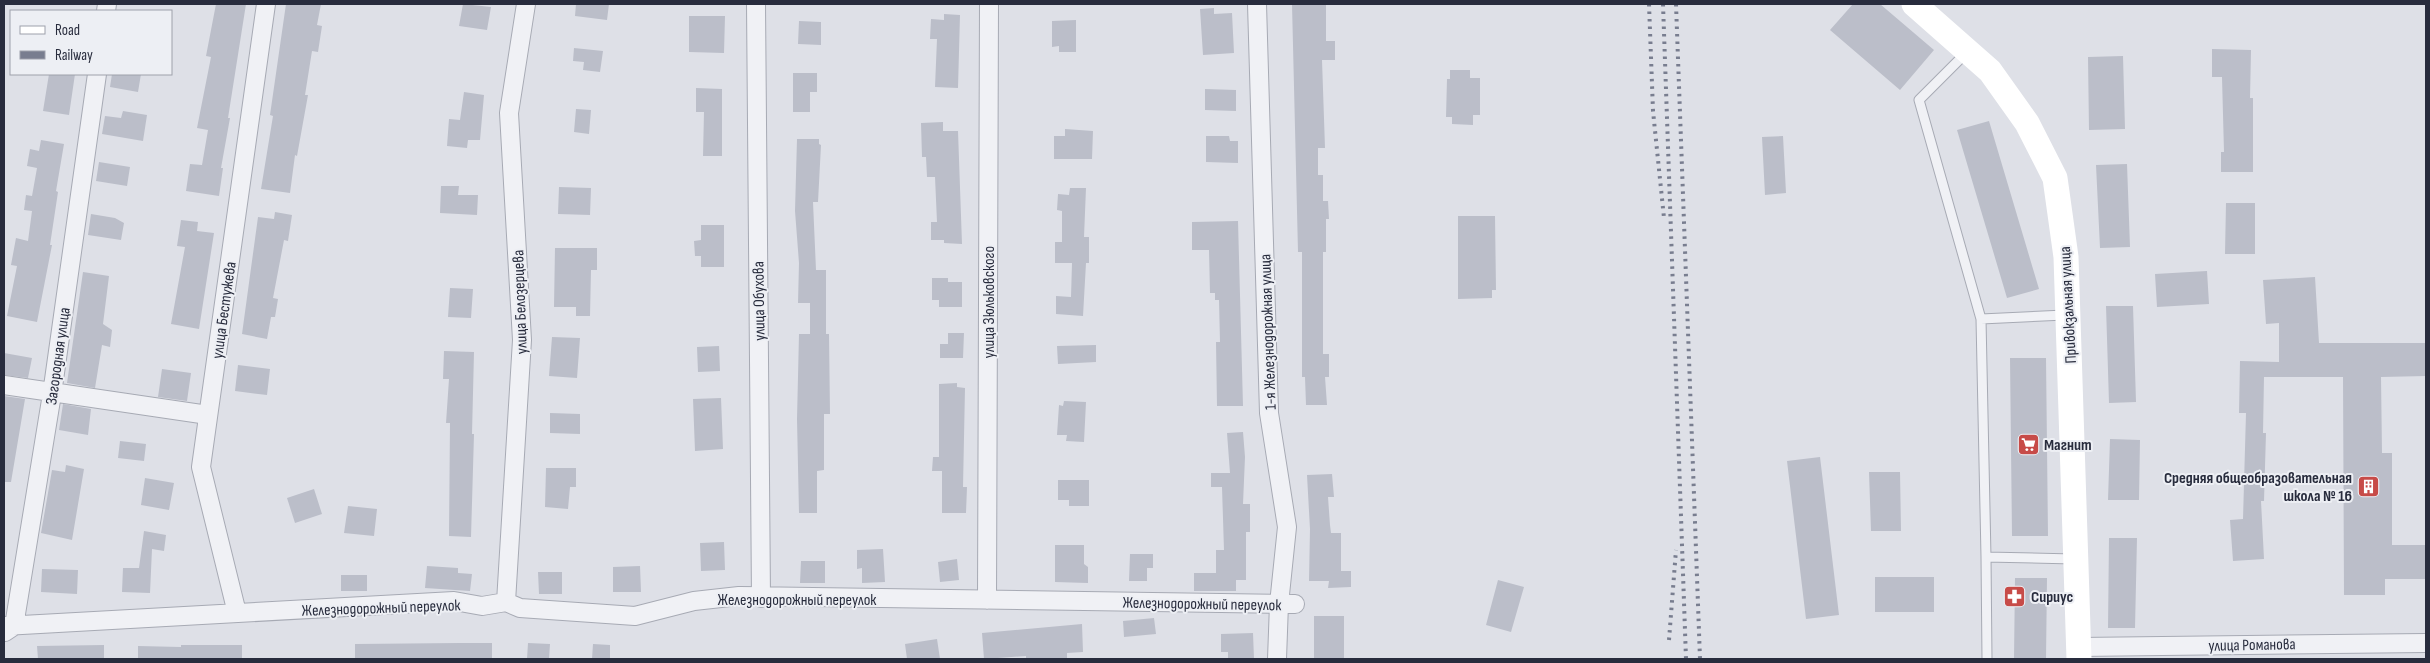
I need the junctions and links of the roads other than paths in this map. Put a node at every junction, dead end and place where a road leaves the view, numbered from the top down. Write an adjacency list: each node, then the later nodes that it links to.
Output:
1 (266, 4): 13 (street, улица Бестужева)
2 (526, 4): 18 (street, улица Белозерцева)
3 (756, 4): 16 (street, улица Обухова)
4 (989, 4): 17 (street, улица Зюльковского)
5 (1256, 4): 19 (street, 1-я Железнодорожная улица)
6 (1914, 4): 7 (main road, Привокзальная улица)
7 (1968, 51): 9 (main road, Привокзальная улица); 10 (lane)
8 (97, 75): 12 (street, Загородная улица)
9 (2068, 315): 10 (lane); 15 (main road, Привокзальная улица)
10 (1981, 319): 14 (lane)
11 (4, 385): 12 (street)
12 (52, 394): 13 (street); 21 (street, Загородная улица)
13 (208, 416): 20 (street, улица Бестужева)
14 (1986, 557): 15 (lane); 25 (lane)
15 (2077, 559): 23 (main road, Привокзальная улица)
16 (761, 598): 17 (street, Железнодорожный переулок); 18 (street, Железнодорожный переулок)
17 (987, 600): 19 (street, Железнодорожный переулок)
18 (506, 602): 20 (street, Железнодорожный переулок)
19 (1287, 604): 24 (street, 1-я Железнодорожная улица)
20 (237, 613): 21 (street, Железнодорожный переулок)
21 (7, 628)
22 (2426, 643): 23 (street, улица Романова)
23 (2079, 653)
24 (1277, 659)
25 (1986, 659)

